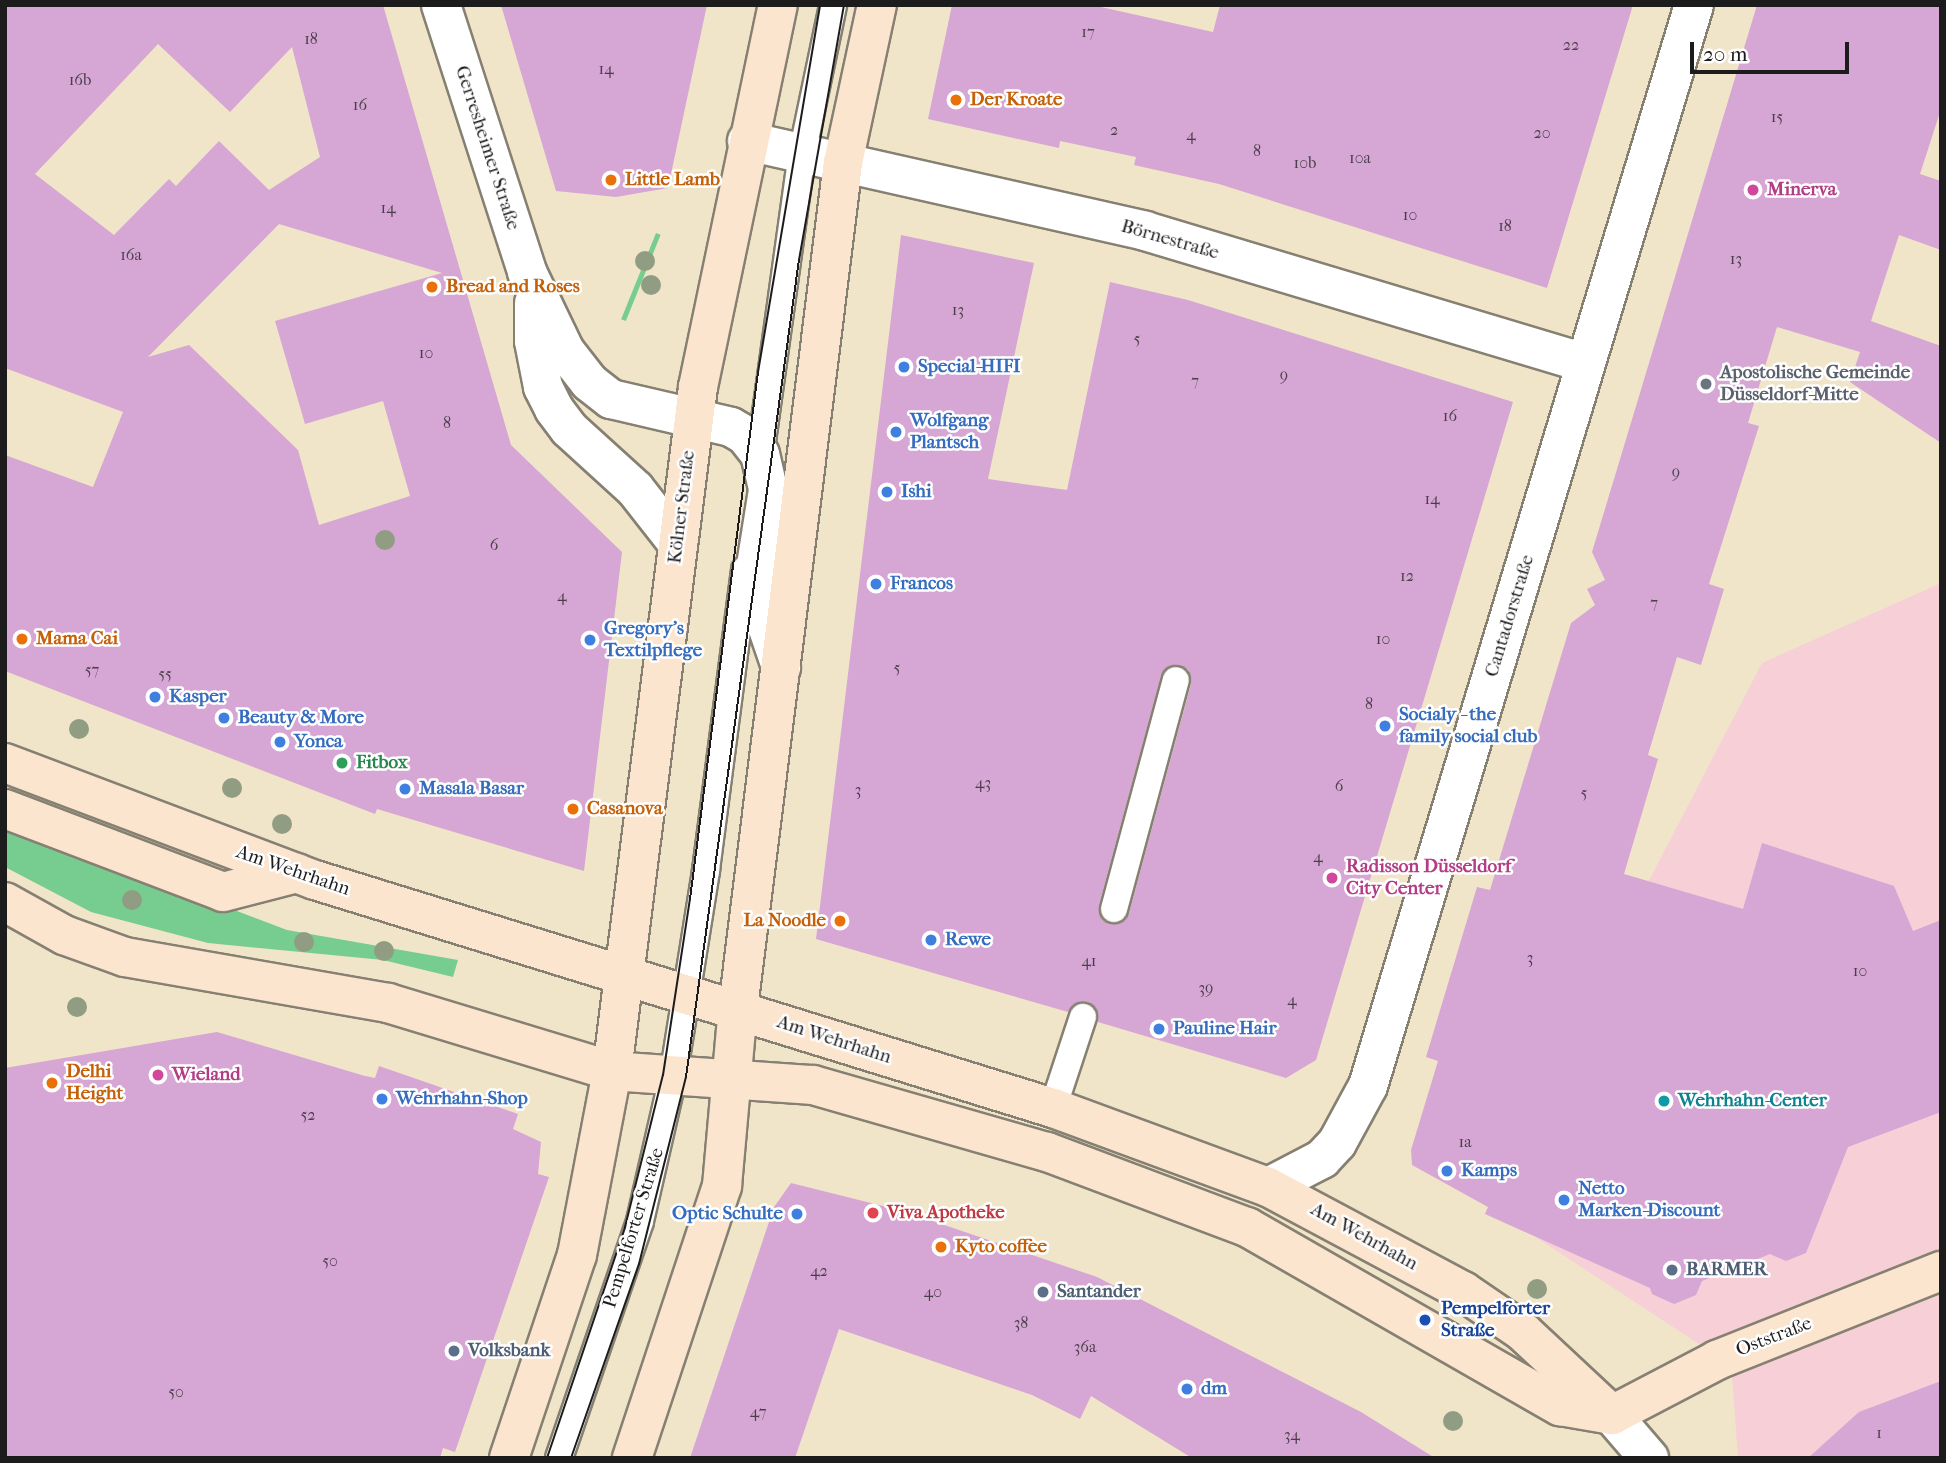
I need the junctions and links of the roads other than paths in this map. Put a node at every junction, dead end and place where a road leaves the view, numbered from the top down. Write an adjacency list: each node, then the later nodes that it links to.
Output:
1 (441, 5): 9 (street, Gerresheimer Straße)
2 (778, 5): 6 (street, Kölner Straße)
3 (833, 5): 7 (lane, Pempelforter Straße)
4 (877, 5): 8 (street)
5 (1694, 5): 10 (street, Cantadorstraße)
6 (747, 141): 7 (street, Börnestraße); 11 (street, Kölner Straße)
7 (802, 154): 8 (street, Börnestraße); 12 (lane, Pempelforter Straße)
8 (843, 163): 10 (street, Börnestraße); 14 (street)
9 (534, 290): 11 (street, Gerresheimer Straße); 13 (street, Gerresheimer Straße)
10 (1586, 363): 29 (street, Cantadorstraße)
11 (693, 420): 12 (street, Gerresheimer Straße); 13 (street, Kölner Straße)
12 (760, 454): 14 (street); 22 (lane, Pempelforter Straße)
13 (678, 544): 21 (street, Kölner Straße)
14 (781, 667): 23 (street)
15 (1176, 680): 20 (lane)
16 (5, 764): 18 (street, Am Wehrhahn)
17 (5, 809): 18 (street)
18 (297, 873): 21 (street, Am Wehrhahn)
19 (5, 902): 26 (street)
20 (1114, 909)
21 (625, 974): 22 (street, Am Wehrhahn); 26 (street, Kölner Straße)
22 (688, 993): 23 (street, Am Wehrhahn); 27 (lane, Pempelforter Straße)
23 (738, 1008): 25 (street); 28 (street, Am Wehrhahn)
24 (1083, 1017): 28 (lane)
25 (733, 1063): 27 (street); 31 (street); 34 (street)
26 (612, 1071): 27 (street); 32 (street)
27 (673, 1077): 33 (lane, Pempelforter Straße)
28 (1053, 1108): 29 (street, Am Wehrhahn)
29 (1268, 1187): 31 (street, Am Wehrhahn)
30 (1941, 1270): 31 (street, Oststraße)
31 (1612, 1415): 35 (street, Am Wehrhahn)
32 (509, 1458)
33 (559, 1458)
34 (632, 1458)
35 (1649, 1458)

